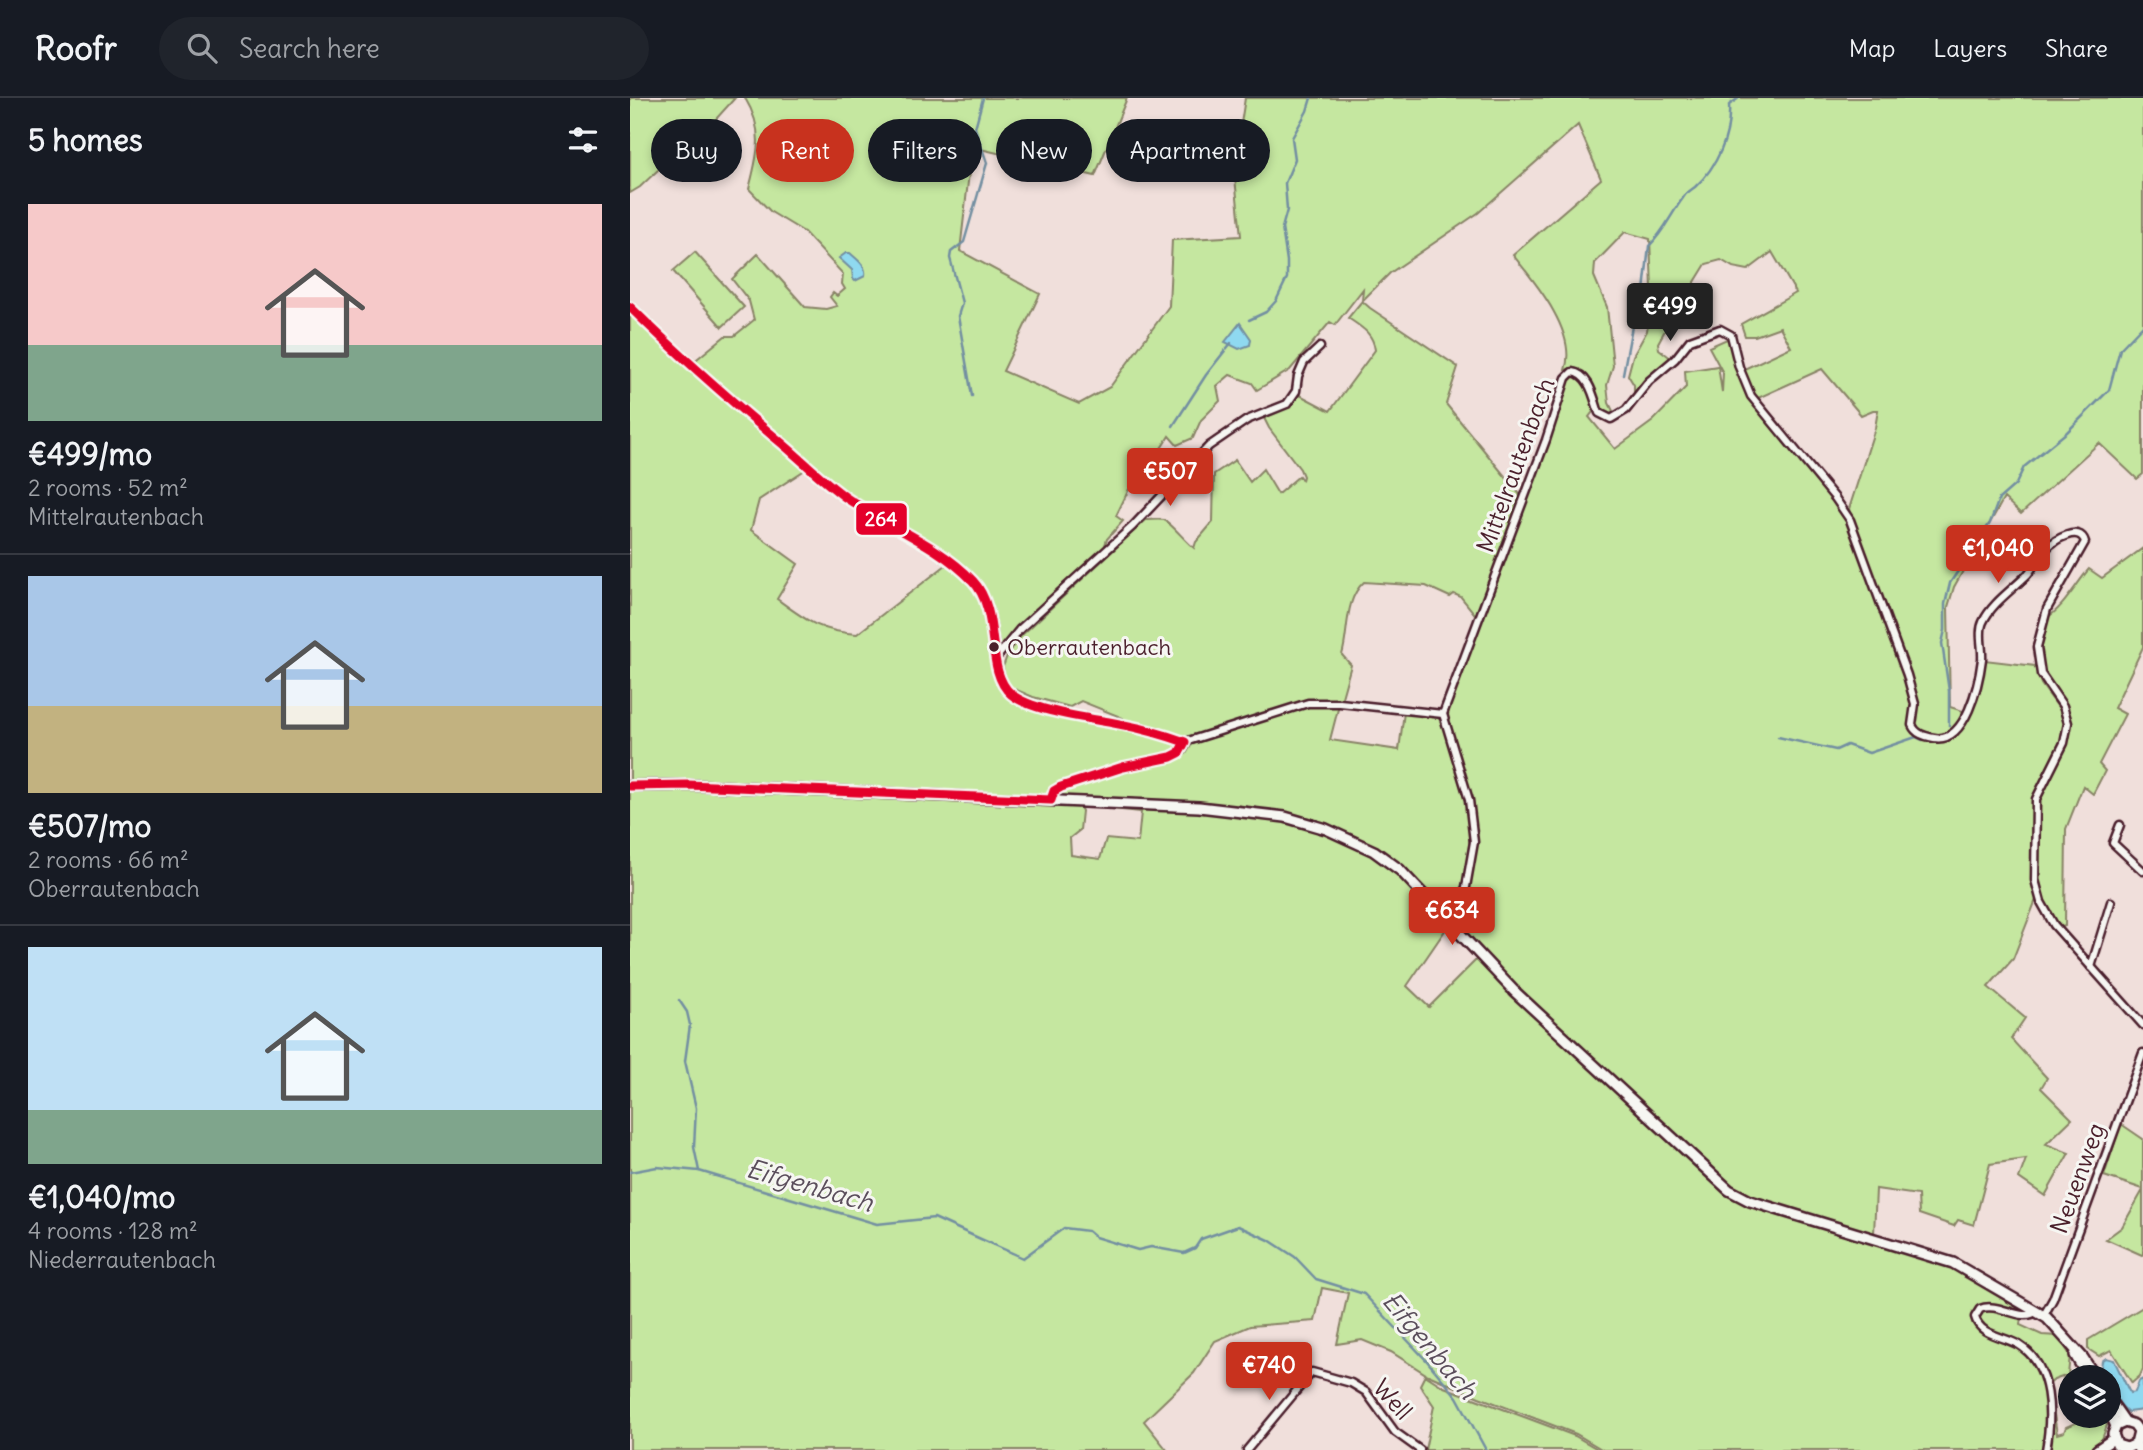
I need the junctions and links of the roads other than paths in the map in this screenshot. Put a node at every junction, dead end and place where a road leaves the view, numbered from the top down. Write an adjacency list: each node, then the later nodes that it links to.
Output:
1 (630, 307): 3 (street)
2 (1320, 347): 3 (street)
3 (997, 657): 5 (street)
4 (1443, 714): 5 (street); 11 (street); 12 (street, Mittelrautenbach)
5 (1185, 743): 7 (street)
6 (630, 786): 7 (main road)
7 (1051, 800): 11 (main road)
8 (2120, 825): 9 (street)
9 (2143, 871)
10 (2111, 902): 12 (street)
11 (1449, 922): 15 (main road)
12 (2091, 967): 13 (street)
13 (2143, 1025)
14 (2143, 1053): 15 (street, Neuenweg)
15 (2041, 1313): 16 (main road); 25 (street)
16 (2069, 1344): 17 (main road); 18 (main road)
17 (2081, 1365)
18 (2086, 1365)
19 (2121, 1412): 20 (main road)
20 (2133, 1425): 21 (main road); 22 (main road)
21 (2114, 1445): 22 (main road); 26 (main road)
22 (2133, 1448)
23 (1247, 1450): 24 (street, Well)
24 (1420, 1450)
25 (2046, 1450)
26 (2097, 1450)

